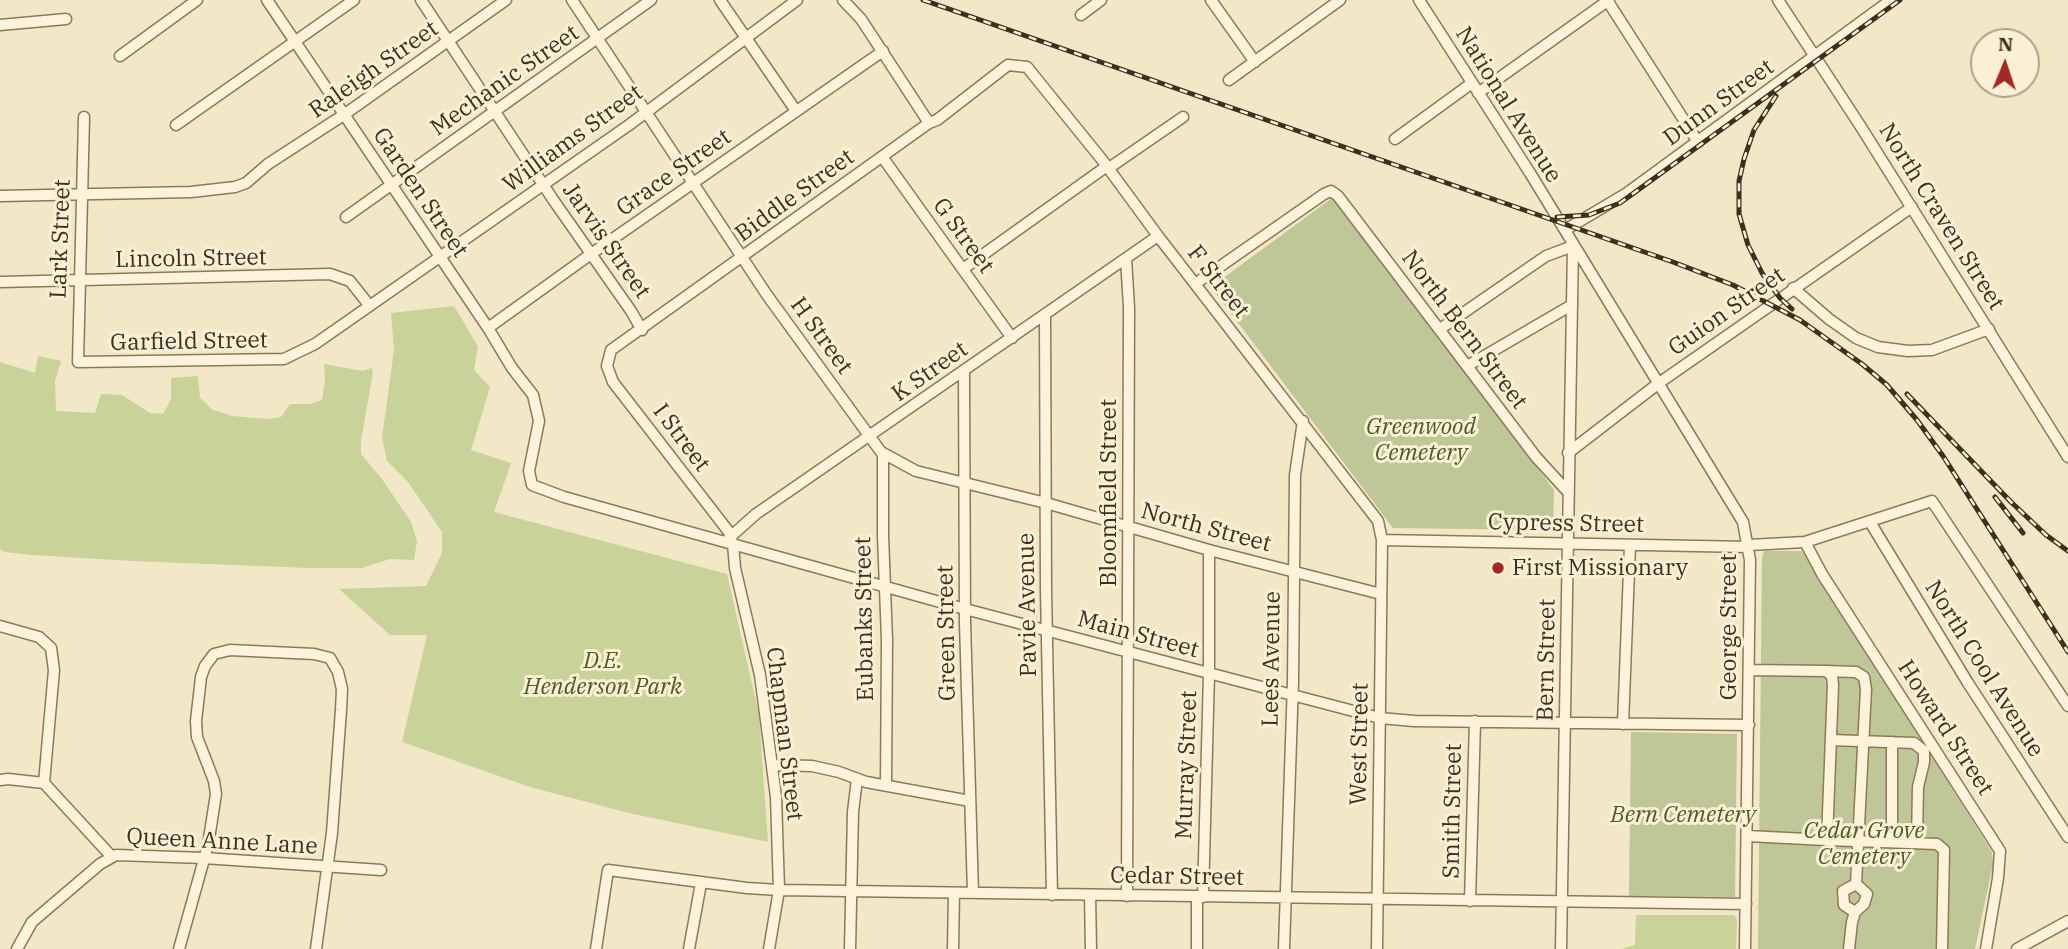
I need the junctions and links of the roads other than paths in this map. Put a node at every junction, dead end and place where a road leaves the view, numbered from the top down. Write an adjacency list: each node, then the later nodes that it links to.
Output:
1 (197, 0): 26 (street)
2 (267, 0): 23 (street, Garden Street)
3 (354, 0): 23 (street)
4 (421, 0): 24 (street, Jarvis Street)
5 (506, 0): 24 (street, Raleigh Street)
6 (572, 0): 22 (street, H Street)
7 (651, 0): 22 (street, Mechanic Street)
8 (720, 0): 21 (street)
9 (797, 0): 21 (street, Williams Street)
10 (843, 0): 25 (street)
11 (1101, 0): 18 (street)
12 (1211, 0): 28 (street)
13 (1340, 0): 28 (street)
14 (1419, 0): 31 (street, National Avenue)
15 (1608, 0): 32 (street); 42 (street)
16 (1778, 0): 27 (street, North Craven Street)
17 (1891, 0): 27 (street, Dunn Street)
18 (1081, 15)
19 (66, 19): 20 (street)
20 (0, 25)
21 (746, 38): 33 (street, Williams Street); 34 (street)
22 (598, 39): 33 (street, H Street); 35 (street, Mechanic Street)
23 (296, 41): 36 (street, Garden Street); 40 (street)
24 (448, 42): 35 (street, Jarvis Street); 36 (street, Raleigh Street)
25 (883, 51): 34 (street, Grace Street); 39 (street)
26 (120, 56)
27 (1814, 57): 42 (street, Dunn Street); 50 (street, North Craven Street)
28 (1255, 62): 30 (street)
29 (1007, 65): 39 (street, Biddle Street); 44 (street, F Street)
30 (1229, 80)
31 (1472, 83): 32 (street, National Avenue); 41 (street)
32 (1478, 93): 52 (street, National Avenue)
33 (647, 111): 45 (street, H Street); 46 (street, Williams Street)
34 (796, 111): 45 (street, Grace Street)
35 (494, 112): 46 (street, Jarvis Street); 47 (street, Mechanic Street)
36 (345, 114): 47 (street, Garden Street); 48 (street, Raleigh Street)
37 (84, 117): 48 (street, Lark Street)
38 (1183, 117): 44 (street)
39 (929, 123): 43 (street, Biddle Street)
40 (176, 125)
41 (1395, 139)
42 (1698, 142): 52 (street, Dunn Street)
43 (883, 158): 57 (street, Biddle Street); 59 (street, G Street)
44 (1108, 167): 53 (street, F Street); 59 (street)
45 (694, 182): 55 (street, Grace Street); 57 (street, H Street)
46 (543, 184): 55 (street, Jarvis Street); 56 (street, Williams Street)
47 (392, 186): 51 (street, Mechanic Street); 56 (street, Garden Street)
48 (81, 195): 49 (street, Raleigh Street); 60 (street, Lark Street)
49 (0, 196)
50 (1912, 207): 63 (street, Guion Street); 69 (street, North Craven Street)
51 (346, 217)
52 (1565, 230): 54 (street, George Street)
53 (1158, 236): 58 (street, K Street); 62 (street, F Street)
54 (1573, 246): 65 (street, Bern Street); 68 (street); 76 (street, George Street)
55 (591, 254): 67 (street, Grace Street); 70 (street, Jarvis Street)
56 (440, 257): 64 (street, Williams Street); 67 (street, Garden Street)
57 (743, 257): 70 (street, Biddle Street); 78 (street, H Street)
58 (1126, 258): 66 (street, K Street); 87 (street, Bloomfield Street)
59 (963, 268): 71 (street, G Street)
60 (79, 280): 61 (street, Lincoln Street); 64 (street, Lincoln Street); 73 (street, Lark Street)
61 (0, 282)
62 (1195, 284): 68 (street, North Bern Street); 77 (street, F Street)
63 (1793, 288): 69 (street); 76 (street, Guion Street)
64 (369, 305): 73 (street, Garfield Street)
65 (1570, 306): 74 (street); 80 (street, Bern Street)
66 (1045, 314): 71 (street, K Street); 85 (street, Pavie Avenue)
67 (488, 328): 83 (street, Garden Street)
68 (1440, 329): 74 (street, North Bern Street)
69 (1989, 329): 81 (street, North Craven Street)
70 (642, 330): 72 (street, Biddle Street)
71 (1012, 338): 75 (street, K Street)
72 (607, 360): 88 (street, I Street)
73 (78, 362)
74 (1467, 366): 84 (street, North Bern Street)
75 (964, 372): 78 (street, K Street); 82 (street, Green Street)
76 (1659, 383): 80 (street, Guion Street); 93 (street, George Street)
77 (1303, 421): 89 (street, F Street); 95 (street, Lees Avenue)
78 (870, 436): 79 (street, North Street); 88 (street, K Street)
79 (883, 453): 82 (street, North Street); 96 (street, Eubanks Street)
80 (1568, 453): 84 (street, Bern Street)
81 (2068, 457)
82 (964, 482): 85 (street, North Street); 98 (street, Green Street)
83 (532, 485): 88 (street, Main Street)
84 (1568, 492): 91 (street, Bern Street)
85 (1046, 503): 87 (street, North Street); 100 (street, Pavie Avenue)
86 (1870, 522): 90 (street, Cypress Street); 106 (street, Cypress Street); 122 (street, North Cool Avenue)
87 (1129, 527): 94 (street, North Street); 101 (street, Bloomfield Street)
88 (730, 540): 96 (street, Main Street); 115 (street, Chapman Street)
89 (1382, 540): 91 (street, Cypress Street); 97 (street, West Street)
90 (1805, 542): 93 (street, Cypress Street); 164 (street, Howard Street)
91 (1567, 544): 92 (street, Cypress Street); 109 (street, Bern Street)
92 (1630, 545): 93 (street, Cypress Street); 110 (street)
93 (1749, 546): 102 (street, George Street)
94 (1209, 550): 95 (street, North Street); 104 (street, Murray Street)
95 (1293, 571): 97 (street, North Street); 105 (street, Lees Avenue)
96 (885, 586): 98 (street, Main Street); 119 (street, Eubanks Street)
97 (1381, 594): 107 (street, West Street)
98 (965, 609): 100 (street, Main Street); 120 (street, Green Street)
99 (0, 626): 118 (street)
100 (1048, 631): 101 (street, Main Street); 137 (street, Pavie Avenue)
101 (1128, 652): 104 (street, Main Street); 139 (street, Bloomfield Street)
102 (1749, 670): 103 (street); 111 (street, George Street)
103 (1826, 671): 112 (street); 113 (street)
104 (1209, 674): 105 (street, Main Street); 140 (street, Murray Street)
105 (1292, 697): 107 (street, Main Street); 141 (street, Lees Avenue)
106 (2068, 706)
107 (1380, 718): 108 (street, Main Street); 142 (street, West Street)
108 (1475, 722): 109 (street, Main Street); 143 (street, Smith Street)
109 (1565, 722): 110 (street, Main Street); 144 (street, Bern Street)
110 (1623, 724): 111 (street, Main Street)
111 (1749, 725): 121 (street, George Street)
112 (1830, 740): 113 (street); 123 (street)
113 (1862, 741): 114 (street); 124 (street)
114 (1892, 742): 125 (street); 126 (street)
115 (773, 765): 116 (street); 133 (street, Chapman Street)
116 (857, 779): 119 (street); 134 (street)
117 (0, 780): 118 (street)
118 (44, 783): 127 (street)
119 (886, 785): 120 (street)
120 (970, 800): 136 (street, Green Street)
121 (1747, 836): 123 (street); 145 (street, George Street)
122 (2068, 837)
123 (1828, 840): 124 (street)
124 (1859, 841): 125 (street); 132 (street)
125 (1892, 842): 126 (street)
126 (1917, 842): 163 (street)
127 (112, 858): 128 (street, Queen Anne Lane); 148 (street, Queen Anne Lane)
128 (204, 858): 129 (street, Queen Anne Lane); 129 (street); 149 (street)
129 (329, 867): 130 (street, Queen Anne Lane); 150 (street)
130 (381, 870)
131 (701, 883): 133 (street, Cedar Street); 151 (street, Cedar Street); 152 (street)
132 (1856, 884): 146 (street); 146 (street)
133 (779, 890): 134 (street, Cedar Street); 153 (street, Chapman Street)
134 (851, 892): 135 (street, Cedar Street); 154 (street)
135 (954, 893): 136 (street, Cedar Street); 155 (street)
136 (973, 893): 137 (street, Cedar Street)
137 (1052, 895): 138 (street, Cedar Street)
138 (1090, 895): 139 (street, Cedar Street); 156 (street)
139 (1127, 896): 140 (street, Cedar Street)
140 (1200, 897): 141 (street, Cedar Street); 157 (street, Murray Street)
141 (1284, 898): 142 (street, Cedar Street); 158 (street, Lees Avenue)
142 (1378, 900): 143 (street, Cedar Street); 159 (street, West Street)
143 (1470, 901): 144 (street, Cedar Street)
144 (1562, 903): 145 (street, Cedar Street); 160 (street, Bern Street)
145 (1746, 904): 161 (street, George Street)
146 (1855, 912): 162 (street)
147 (2068, 921): 165 (street)
148 (17, 949)
149 (179, 949)
150 (316, 949)
151 (596, 949)
152 (689, 949)
153 (769, 949)
154 (850, 949)
155 (953, 949)
156 (1091, 949)
157 (1197, 949)
158 (1284, 949)
159 (1377, 949)
160 (1561, 949)
161 (1745, 949)
162 (1850, 949)
163 (1942, 949)
164 (1986, 949)
165 (2017, 949)

